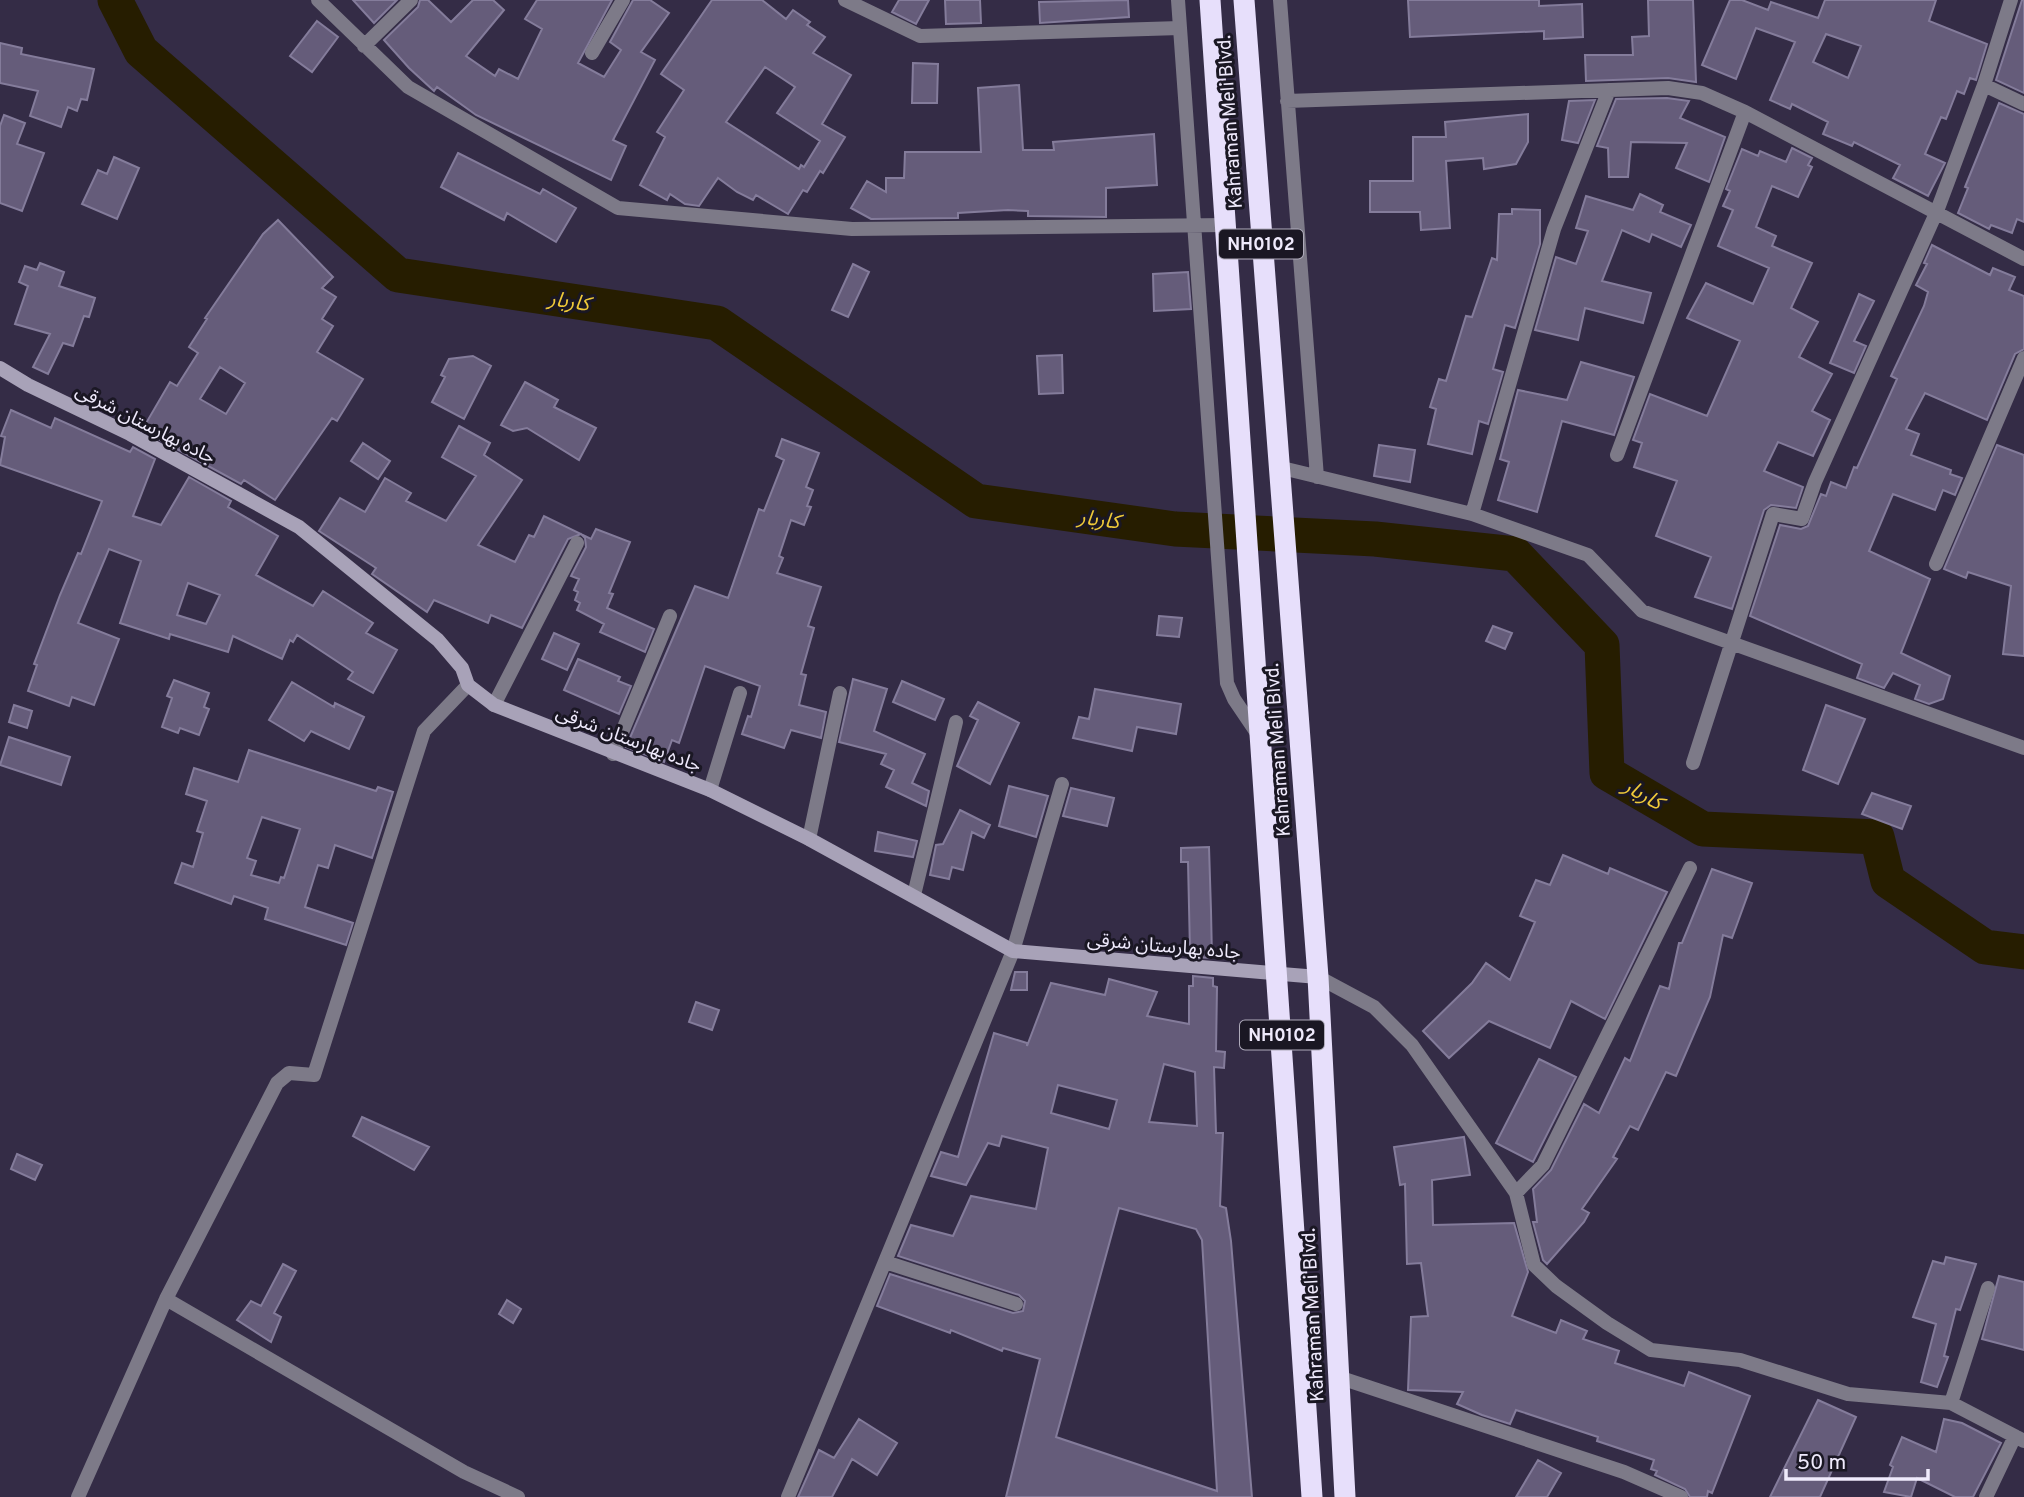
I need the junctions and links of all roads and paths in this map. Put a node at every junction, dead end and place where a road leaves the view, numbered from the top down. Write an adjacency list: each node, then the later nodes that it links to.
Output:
1 (318, 0): 11 (street)
2 (411, 0): 11 (street)
3 (624, 0): 12 (street)
4 (845, 0): 10 (street)
5 (1178, 0): 10 (street)
6 (1210, 0): 19 (highway, Kahraman Meli Blvd. / NH0102)
7 (1244, 0): 25 (highway, Kahraman Meli Blvd. / NH0102)
8 (1280, 0): 15 (street)
9 (2011, 0): 13 (street)
10 (1180, 28): 20 (street)
11 (364, 46): 20 (street)
12 (592, 53)
13 (1984, 85): 16 (street); 18 (street)
14 (1609, 90): 15 (street); 17 (street); 27 (street)
15 (1287, 101): 26 (street)
16 (2024, 104)
17 (1745, 112): 18 (street); 24 (street)
18 (1937, 211): 21 (street); 31 (street)
19 (1226, 225): 20 (street); 37 (highway, Kahraman Meli Blvd. / NH0102)
20 (1194, 226): 37 (street)
21 (2024, 259)
22 (2024, 358): 29 (street)
23 (0, 368): 32 (street, جاده بهارستان شرقی)
24 (1617, 455)
25 (1279, 477): 26 (street); 48 (highway, Kahraman Meli Blvd. / NH0102)
26 (1317, 477): 27 (street)
27 (1472, 514): 31 (street)
28 (577, 543): 35 (street)
29 (1936, 564)
30 (670, 616): 39 (street)
31 (1732, 643): 38 (street); 40 (street)
32 (468, 685): 35 (street, جاده بهارستان شرقی); 52 (street)
33 (740, 693): 42 (street)
34 (840, 694): 43 (street)
35 (494, 705): 39 (street, جاده بهارستان شرقی)
36 (956, 722): 45 (street)
37 (1262, 740): 47 (highway, Kahraman Meli Blvd. / NH0102)
38 (2024, 748)
39 (613, 754): 42 (street, جاده بهارستان شرقی)
40 (1693, 763)
41 (1062, 784): 46 (street)
42 (710, 790): 43 (street, جاده بهارستان شرقی)
43 (810, 839): 45 (street, جاده بهارستان شرقی)
44 (1690, 868): 49 (street)
45 (914, 895): 46 (street, جاده بهارستان شرقی)
46 (1013, 951): 47 (street, جاده بهارستان شرقی); 50 (street)
47 (1278, 974): 48 (street, جاده بهارستان شرقی); 60 (highway, Kahraman Meli Blvd. / NH0102)
48 (1318, 977): 49 (street); 54 (highway, Kahraman Meli Blvd. / NH0102)
49 (1517, 1194): 55 (street)
50 (885, 1262): 53 (street); 59 (street)
51 (1988, 1288): 55 (street)
52 (166, 1299): 57 (street); 58 (street)
53 (1016, 1304)
54 (1338, 1377): 61 (highway, Kahraman Meli Blvd. / NH0102); 62 (street)
55 (1951, 1403): 56 (street)
56 (2019, 1439): 63 (street)
57 (78, 1497)
58 (518, 1497)
59 (788, 1497)
60 (1312, 1497)
61 (1345, 1497)
62 (1681, 1497)
63 (1986, 1497)

